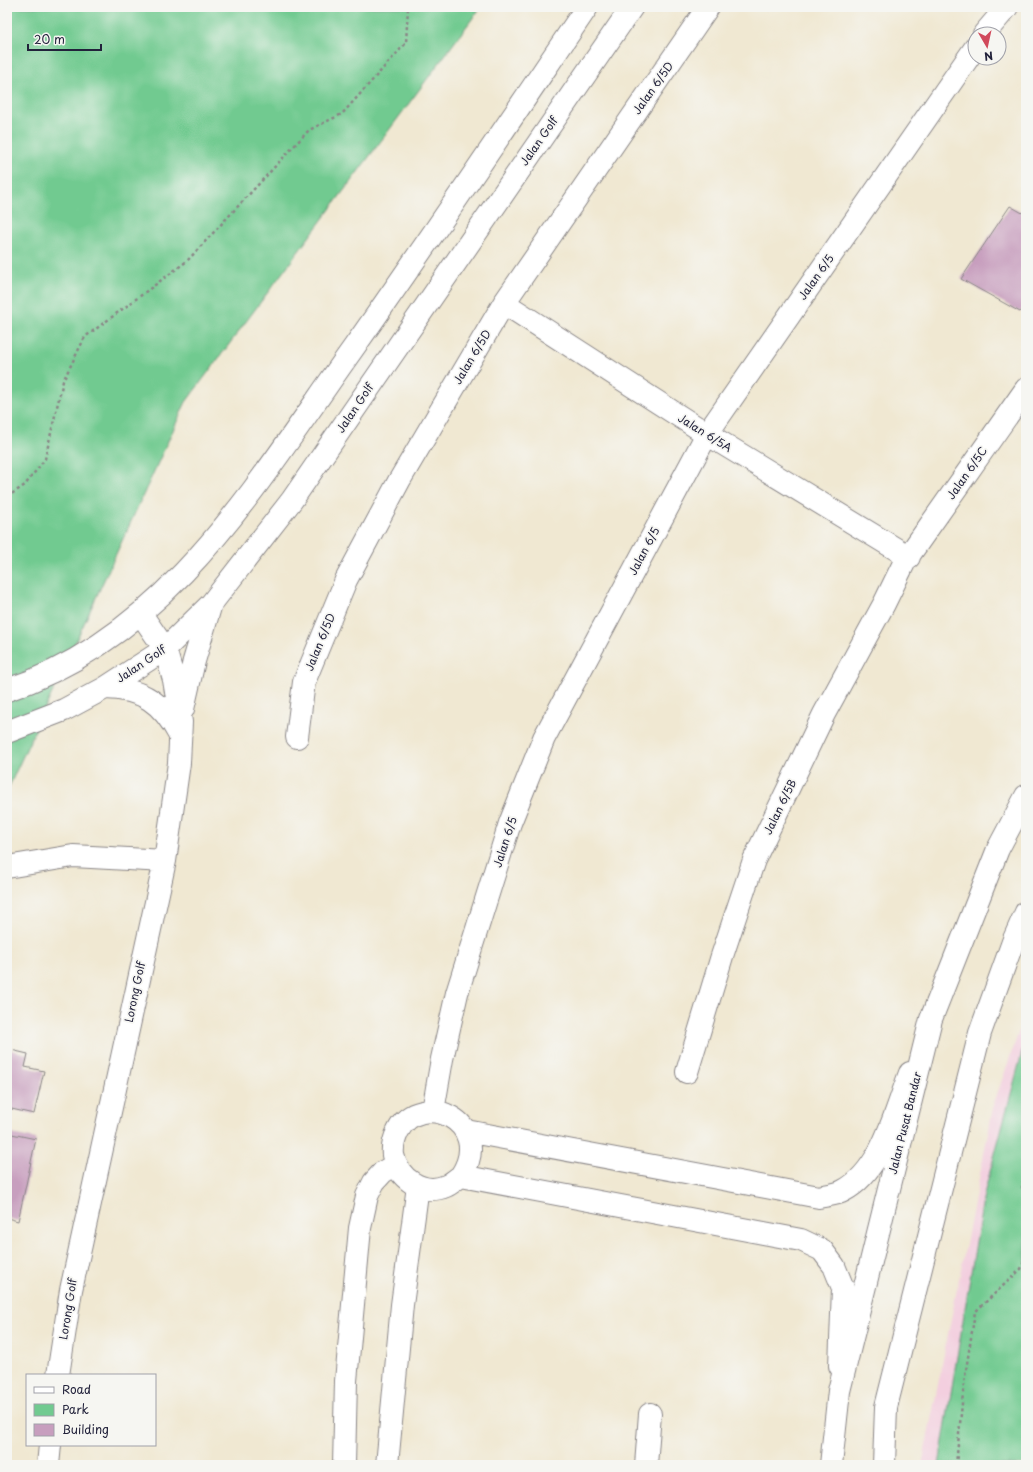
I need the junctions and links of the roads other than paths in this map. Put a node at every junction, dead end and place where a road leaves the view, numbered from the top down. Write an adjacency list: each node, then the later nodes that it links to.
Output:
1 (587, 7): 12 (street)
2 (632, 7): 11 (street, Jalan Golf)
3 (708, 7): 7 (street, Jalan 6/5D)
4 (1007, 7): 5 (street)
5 (991, 26)
6 (967, 60): 9 (street, Jalan 6/5)
7 (504, 304): 9 (street, Jalan 6/5A); 18 (street, Jalan 6/5D)
8 (1026, 389): 10 (street, Jalan 6/5C)
9 (707, 434): 10 (street, Jalan 6/5A); 25 (street, Jalan 6/5)
10 (909, 557): 24 (street, Jalan 6/5B)
11 (211, 604): 13 (street, Jalan Golf); 16 (street)
12 (141, 614): 13 (street, Lorong Golf); 15 (street)
13 (165, 649): 14 (street, Jalan Golf); 16 (street, Lorong Golf)
14 (105, 688): 16 (street); 17 (street, Jalan Golf)
15 (7, 690)
16 (181, 729): 20 (street, Lorong Golf)
17 (7, 732)
18 (297, 737)
19 (1026, 796): 23 (street, Jalan Pusat Bandar)
20 (165, 861): 21 (street); 30 (street, Lorong Golf)
21 (7, 867)
22 (1026, 912): 39 (street)
23 (931, 1019): 26 (street); 31 (street, Jalan Pusat Bandar)
24 (687, 1072)
25 (433, 1111): 26 (street); 27 (street)
26 (466, 1131): 28 (street)
27 (395, 1165): 29 (street); 35 (street)
28 (461, 1176): 29 (street); 31 (street)
29 (418, 1186): 36 (street)
30 (58, 1374)
31 (838, 1392): 38 (street, Jalan Pusat Bandar)
32 (650, 1414): 37 (street)
33 (50, 1446): 34 (street)
34 (48, 1465)
35 (344, 1465)
36 (387, 1465)
37 (646, 1465)
38 (831, 1465)
39 (884, 1465)

